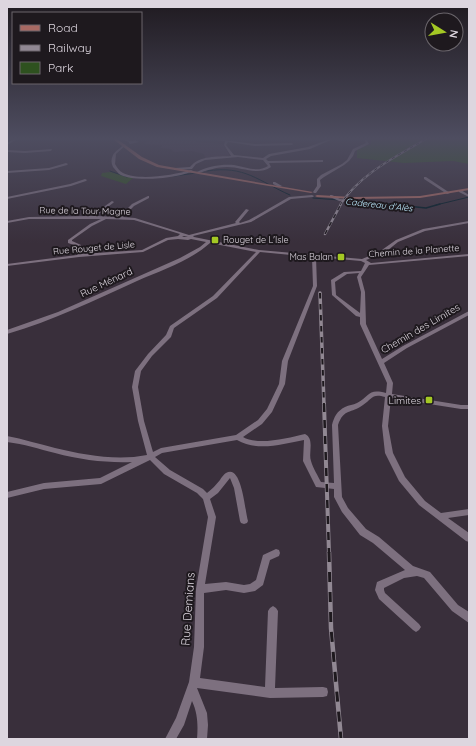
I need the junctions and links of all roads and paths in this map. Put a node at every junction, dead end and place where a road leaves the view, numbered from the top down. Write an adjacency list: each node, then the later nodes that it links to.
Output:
1 (124, 174): 2 (street)
2 (179, 174)
3 (212, 174): 10 (main road)
4 (326, 174): 10 (street)
5 (425, 178): 9 (street)
6 (85, 180): 14 (street)
7 (469, 189): 8 (main road)
8 (460, 191): 9 (main road); 12 (street)
9 (448, 193): 15 (main road)
10 (315, 194): 11 (main road); 15 (main road); 25 (street)
11 (331, 196): 15 (main road); 18 (street)
12 (469, 196)
13 (148, 197): 22 (street)
14 (7, 198)
15 (366, 198)
16 (112, 202): 20 (street)
17 (276, 202): 25 (street)
18 (353, 202)
19 (247, 210): 25 (street)
20 (92, 217): 21 (street, Rue de la Tour Magne); 23 (street, Rue de la Tour Magne)
21 (106, 218): 22 (street, Rue de la Tour Magne); 31 (street)
22 (120, 218): 26 (street, Rue de la Tour Magne)
23 (7, 222)
24 (469, 222): 33 (street)
25 (237, 225): 27 (street)
26 (182, 236): 27 (street); 31 (street, Rue Rouget de Lisle)
27 (191, 237): 28 (street)
28 (210, 241): 29 (street); 39 (street, Rue Ménard)
29 (259, 251): 32 (street); 45 (street)
30 (469, 255): 34 (street, Chemin de la Planette)
31 (79, 256): 35 (street, Rue Rouget de Lisle)
32 (311, 256): 33 (street); 43 (street)
33 (362, 260): 34 (street, Chemin de la Planette)
34 (367, 264): 36 (street)
35 (7, 265)
36 (360, 272): 38 (street); 38 (street)
37 (469, 313): 40 (street, Chemin des Limites)
38 (363, 315): 40 (street)
39 (7, 332)
40 (381, 362): 41 (street)
41 (390, 396): 42 (street); 46 (street); 50 (street)
42 (469, 407)
43 (238, 437): 45 (street); 46 (street)
44 (7, 440): 45 (street)
45 (151, 457): 47 (street); 48 (street)
46 (336, 486): 54 (street)
47 (7, 495)
48 (206, 498): 51 (street); 55 (street, Rue Demians)
49 (469, 512): 50 (street)
50 (440, 516): 52 (street)
51 (244, 521)
52 (469, 538)
53 (276, 553): 55 (street)
54 (416, 572): 57 (street); 58 (street)
55 (200, 589): 59 (street, Rue Demians)
56 (273, 611): 61 (street)
57 (469, 618)
58 (416, 628)
59 (193, 686): 61 (street); 62 (street, Rue Demians); 63 (street)
60 (323, 692): 61 (street)
61 (270, 694)
62 (170, 739)
63 (202, 739)

